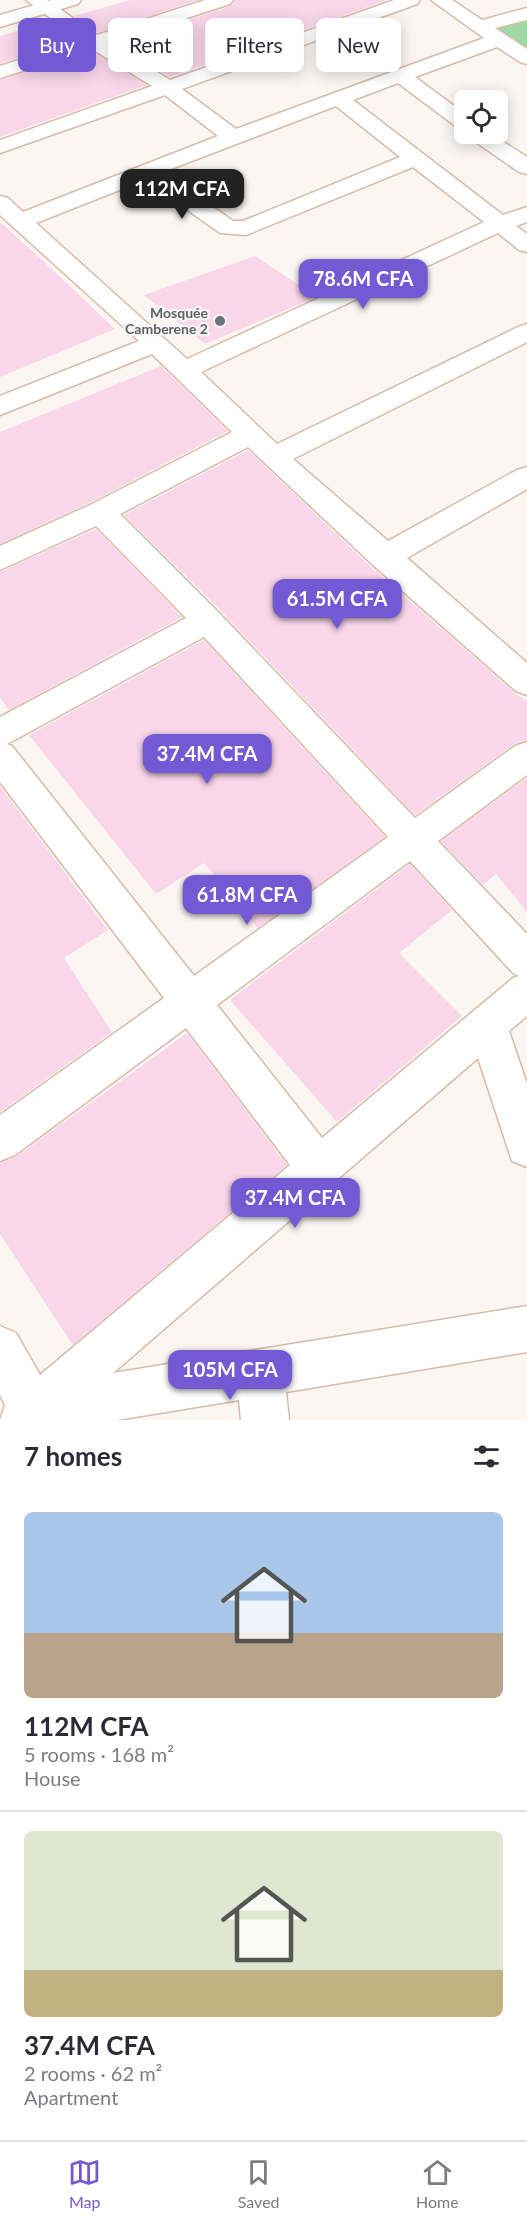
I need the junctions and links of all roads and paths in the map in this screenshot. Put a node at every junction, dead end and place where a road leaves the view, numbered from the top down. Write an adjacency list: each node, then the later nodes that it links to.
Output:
1 (72, 0): 5 (street)
2 (224, 0): 11 (street)
3 (411, 0): 17 (street)
4 (440, 0): 9 (street)
5 (39, 4): 7 (street); 8 (street)
6 (527, 14): 9 (street)
7 (60, 18)
8 (0, 21)
9 (481, 26): 10 (street)
10 (500, 39): 13 (street); 16 (street)
11 (96, 42)
12 (96, 43): 17 (street)
13 (527, 58)
14 (18, 66): 15 (street)
15 (0, 72)
16 (400, 75): 18 (street); 19 (street)
17 (166, 86): 20 (street); 22 (street)
18 (339, 98): 20 (street); 23 (street)
19 (454, 116)
20 (233, 137): 25 (street)
21 (492, 144): 24 (street)
22 (0, 147)
23 (417, 158): 25 (street); 28 (street)
24 (527, 167)
25 (147, 171): 26 (street)
26 (10, 212): 31 (street)
27 (527, 214): 28 (street)
28 (499, 224): 29 (street); 32 (street)
29 (527, 246)
30 (527, 332): 35 (street)
31 (156, 343): 32 (street); 33 (street)
32 (184, 370): 34 (street)
33 (0, 406)
34 (251, 434): 35 (street); 37 (street)
35 (274, 457): 38 (street)
36 (527, 477): 38 (street)
37 (100, 512): 39 (street); 40 (street)
38 (384, 557): 41 (street)
39 (0, 559)
40 (208, 621): 42 (street); 45 (street)
41 (527, 682)
42 (0, 733)
43 (0, 756): 48 (street)
44 (527, 756): 45 (street)
45 (414, 838): 46 (street); 48 (street)
46 (527, 961)
47 (527, 991): 49 (street)
48 (190, 1002): 50 (street); 52 (street)
49 (487, 1025): 51 (street); 52 (street)
50 (0, 1140)
51 (527, 1146)
52 (319, 1168): 56 (street)
53 (527, 1329): 55 (street)
54 (0, 1349): 56 (street)
55 (260, 1374): 56 (street); 57 (street)
56 (28, 1415)
57 (265, 1420)

